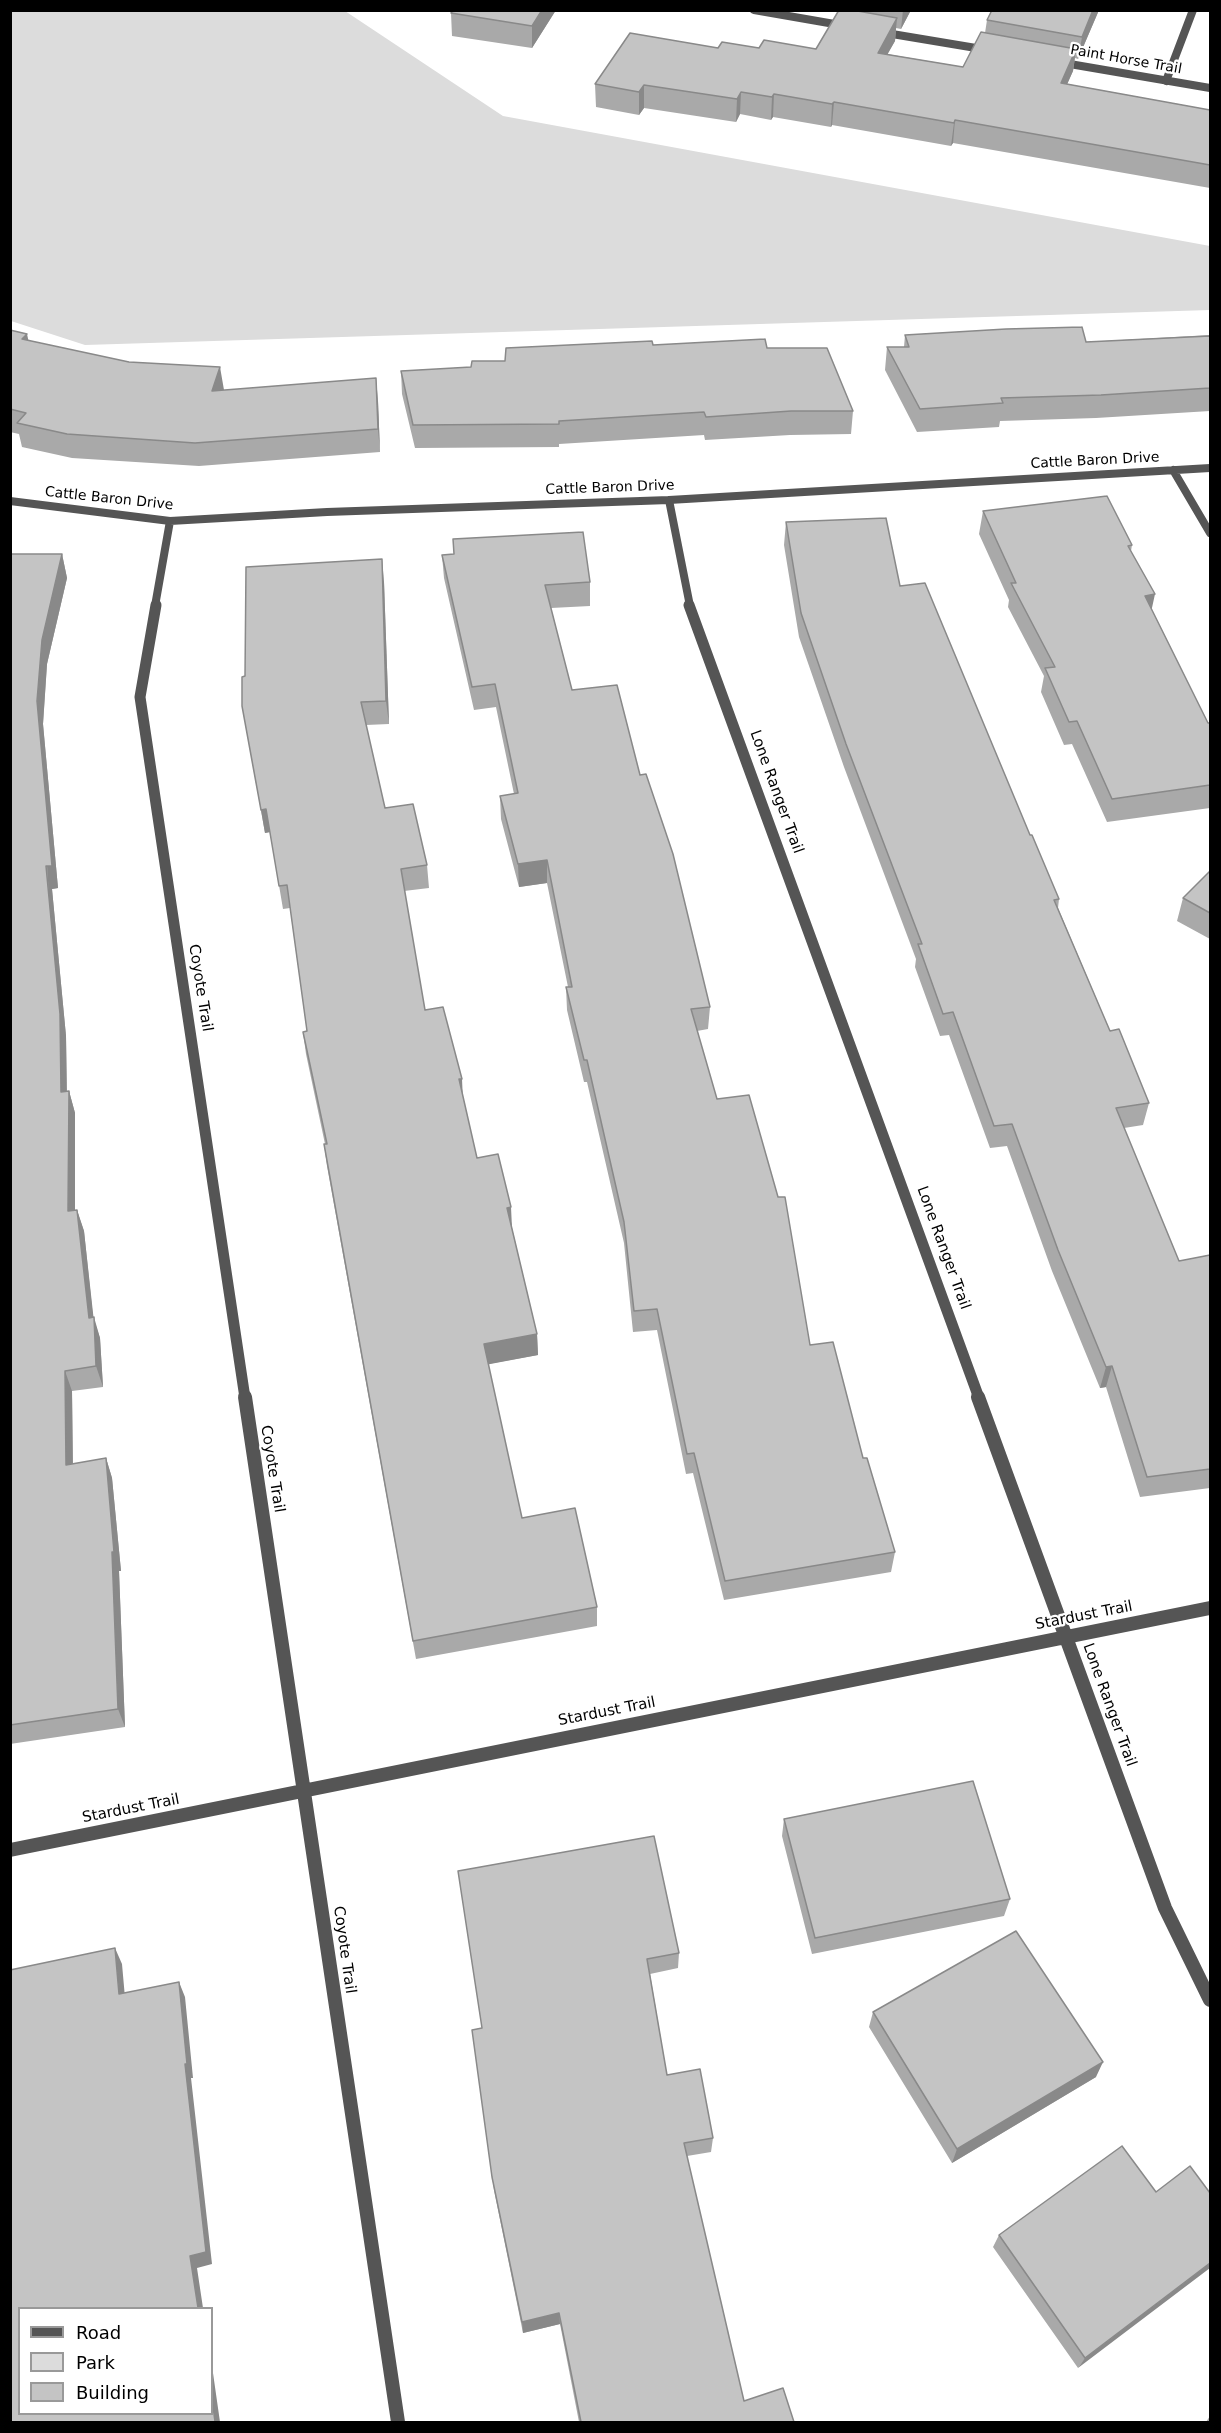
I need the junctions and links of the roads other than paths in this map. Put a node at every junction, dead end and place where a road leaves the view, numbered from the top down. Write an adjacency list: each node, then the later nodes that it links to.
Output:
1 (754, 10): 3 (street)
2 (1193, 10): 7 (street)
3 (860, 28)
4 (872, 31): 5 (street)
5 (1001, 53)
6 (1048, 61): 7 (street, Paint Horse Trail)
7 (1166, 81): 8 (street, Paint Horse Trail)
8 (1210, 88)
9 (1210, 468): 10 (street, Cattle Baron Drive)
10 (1173, 470): 11 (street, Cattle Baron Drive); 14 (street)
11 (669, 500): 13 (street, Cattle Baron Drive); 16 (street, Lone Ranger Trail)
12 (10, 501): 13 (street, Cattle Baron Drive)
13 (171, 521): 17 (street, Coyote Trail)
14 (1210, 533)
15 (1210, 1608): 16 (street, Stardust Trail)
16 (1067, 1636): 17 (street, Stardust Trail); 19 (street, Lone Ranger Trail)
17 (304, 1790): 18 (street, Stardust Trail); 20 (street, Coyote Trail)
18 (10, 1850)
19 (1210, 2000)
20 (398, 2422)

